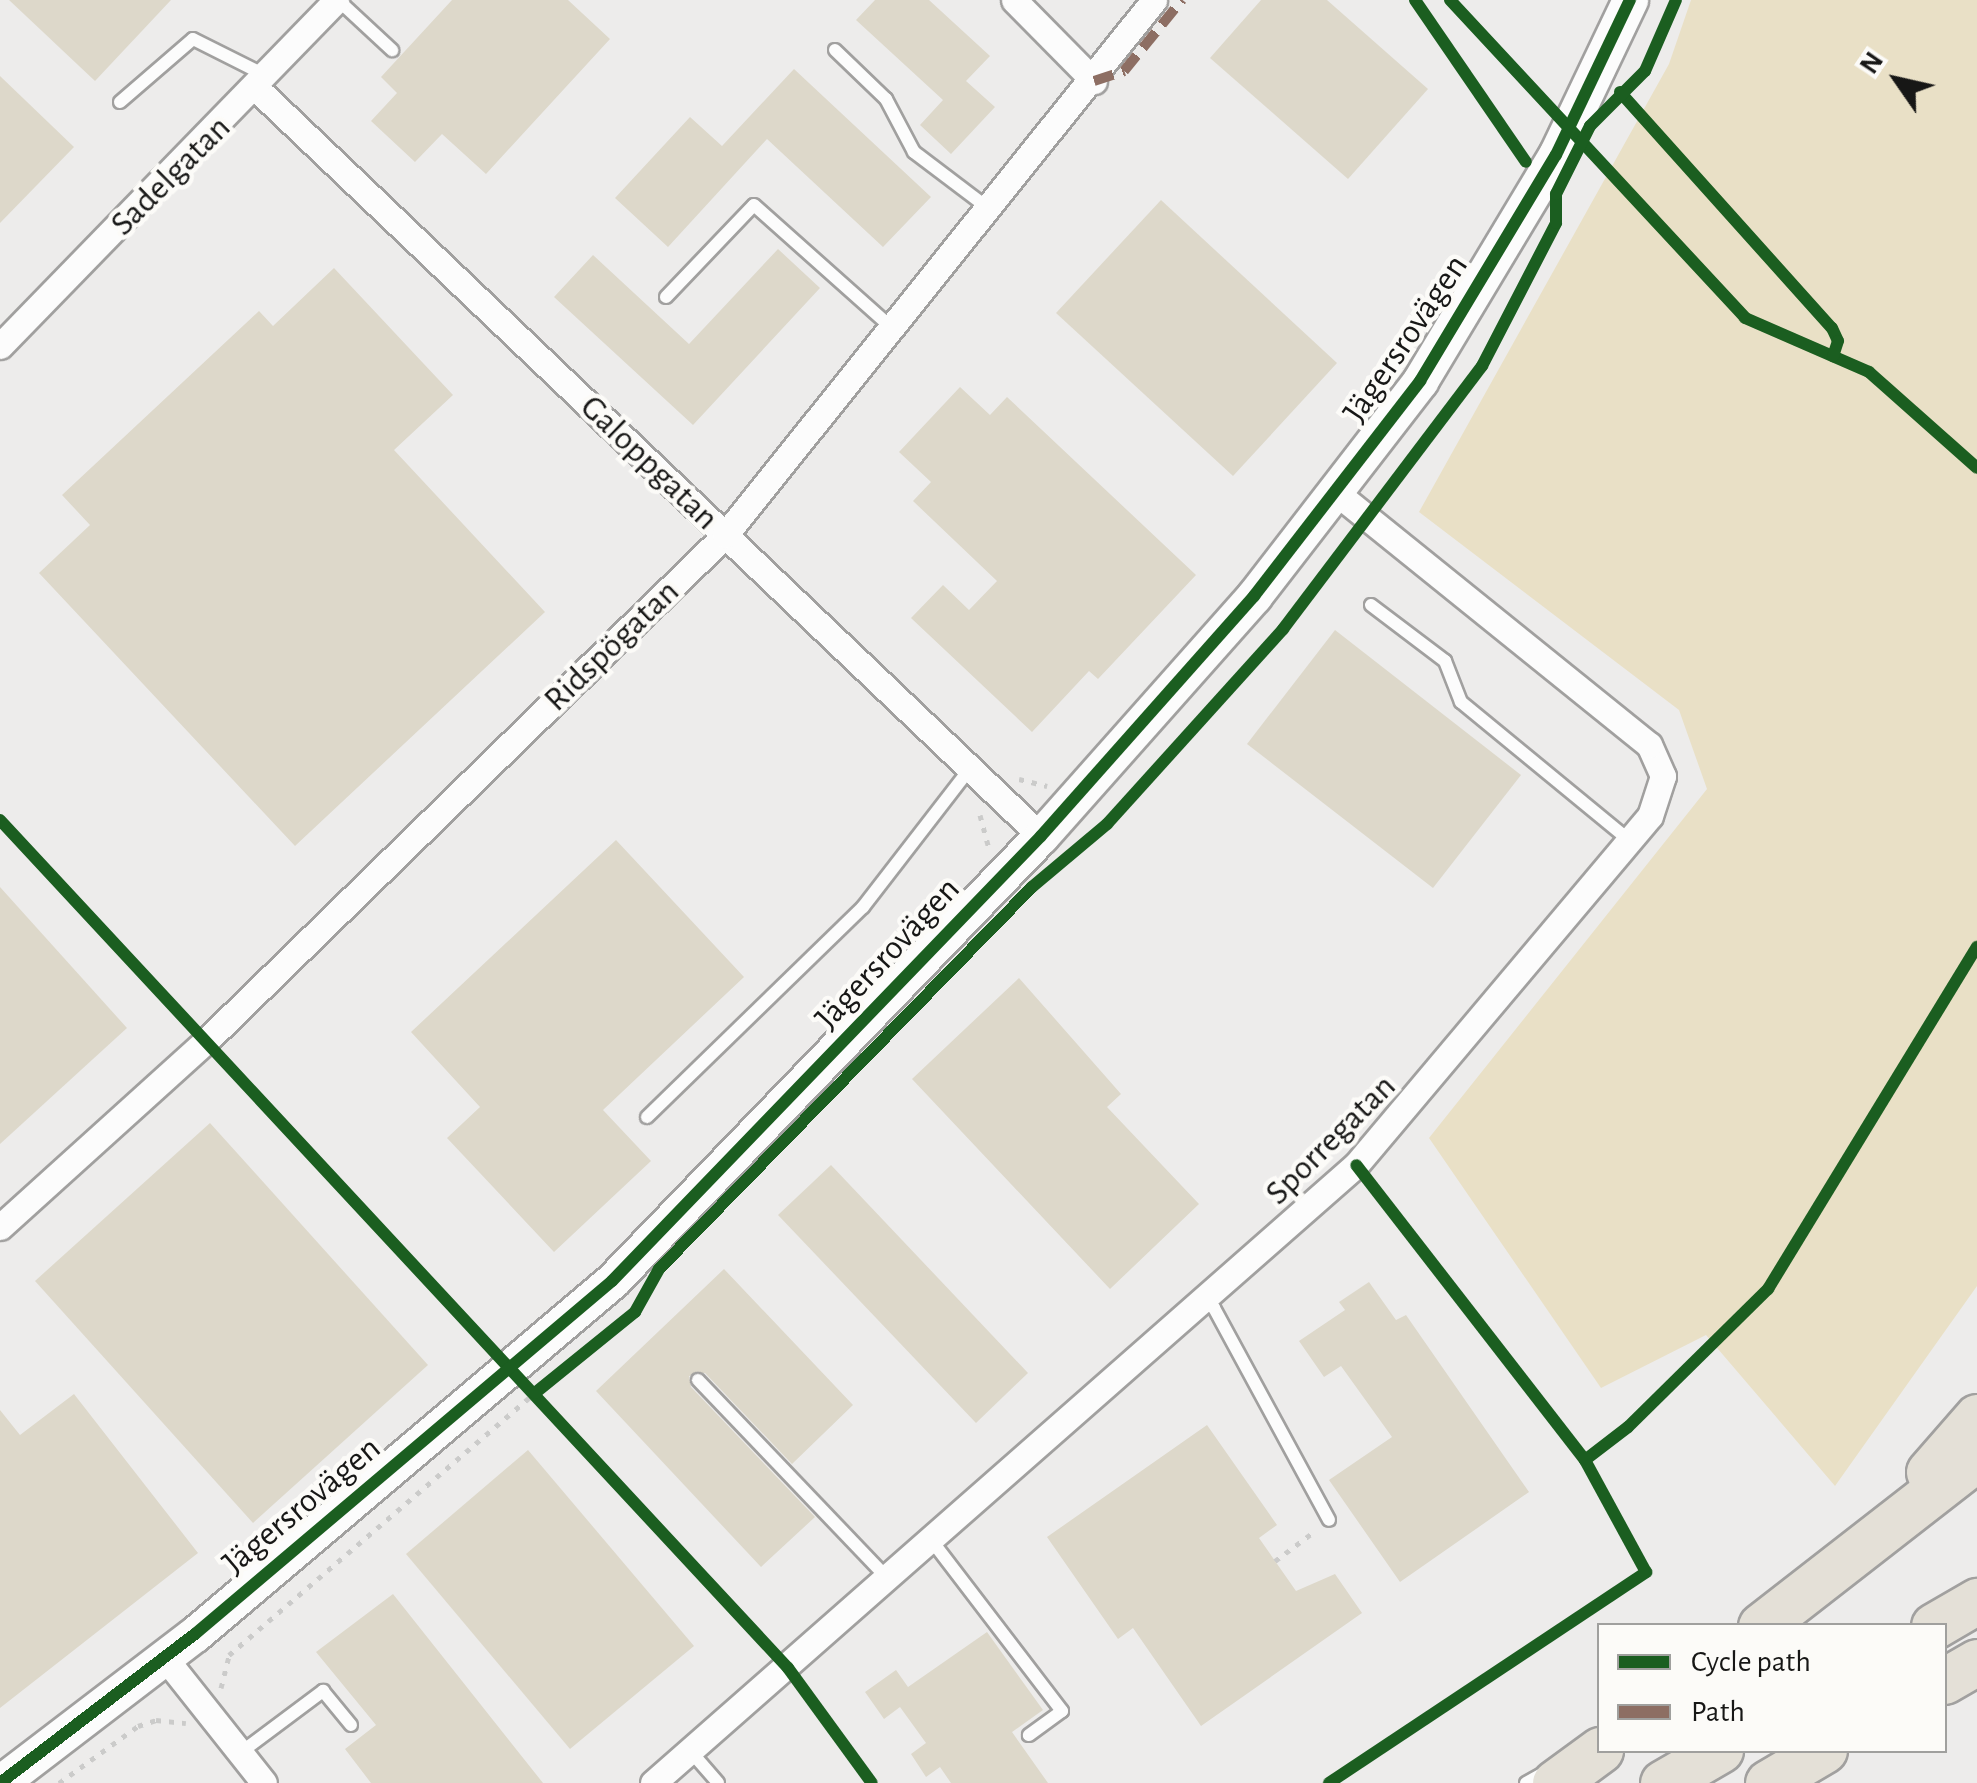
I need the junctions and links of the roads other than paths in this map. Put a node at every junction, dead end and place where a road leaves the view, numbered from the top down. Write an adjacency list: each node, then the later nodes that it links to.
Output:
1 (337, 0): 5 (lane); 8 (street, Sadelgatan)
2 (1014, 0): 7 (street)
3 (1154, 0): 7 (street, Ridspögatan)
4 (1630, 0): 14 (street, Jägersrovägen)
5 (392, 50)
6 (834, 50): 10 (lane)
7 (1094, 81): 10 (street, Ridspögatan)
8 (262, 83): 9 (lane); 13 (street, Sadelgatan); 15 (street, Galoppgatan)
9 (120, 102)
10 (990, 209): 12 (street, Ridspögatan)
11 (666, 297): 12 (lane)
12 (893, 329): 15 (street, Ridspögatan)
13 (0, 346)
14 (1336, 492): 18 (street, Jägersrovägen); 19 (street, Sporregatan)
15 (725, 536): 17 (street, Galoppgatan); 21 (street, Ridspögatan)
16 (1371, 605): 19 (lane)
17 (968, 771): 18 (street, Galoppgatan); 20 (lane)
18 (1041, 836): 33 (street, Jägersrovägen)
19 (1630, 841): 22 (street, Sporregatan)
20 (648, 1117)
21 (0, 1227)
22 (1204, 1300): 26 (lane); 27 (street, Sporregatan)
23 (698, 1380): 29 (lane)
24 (1977, 1417): 28 (highway)
25 (1977, 1458): 28 (highway)
26 (1329, 1520)
27 (932, 1541): 29 (street, Sporregatan); 37 (lane)
28 (1832, 1568): 31 (highway)
29 (888, 1579): 43 (street, Sporregatan)
30 (1977, 1600): 32 (highway)
31 (1765, 1623)
32 (1939, 1623)
33 (165, 1658): 40 (street); 44 (street, Jägersrovägen)
34 (1977, 1662): 35 (highway)
35 (1947, 1679)
36 (352, 1725): 40 (lane)
37 (1029, 1735)
38 (1597, 1742): 48 (lane)
39 (1597, 1752): 49 (highway)
40 (240, 1753): 45 (street)
41 (1715, 1753): 50 (highway)
42 (1819, 1753): 51 (highway)
43 (693, 1754): 46 (street, Sporregatan); 47 (lane)
44 (0, 1783)
45 (264, 1783)
46 (653, 1783)
47 (718, 1783)
48 (1526, 1783)
49 (1556, 1783)
50 (1663, 1783)
51 (1768, 1783)

